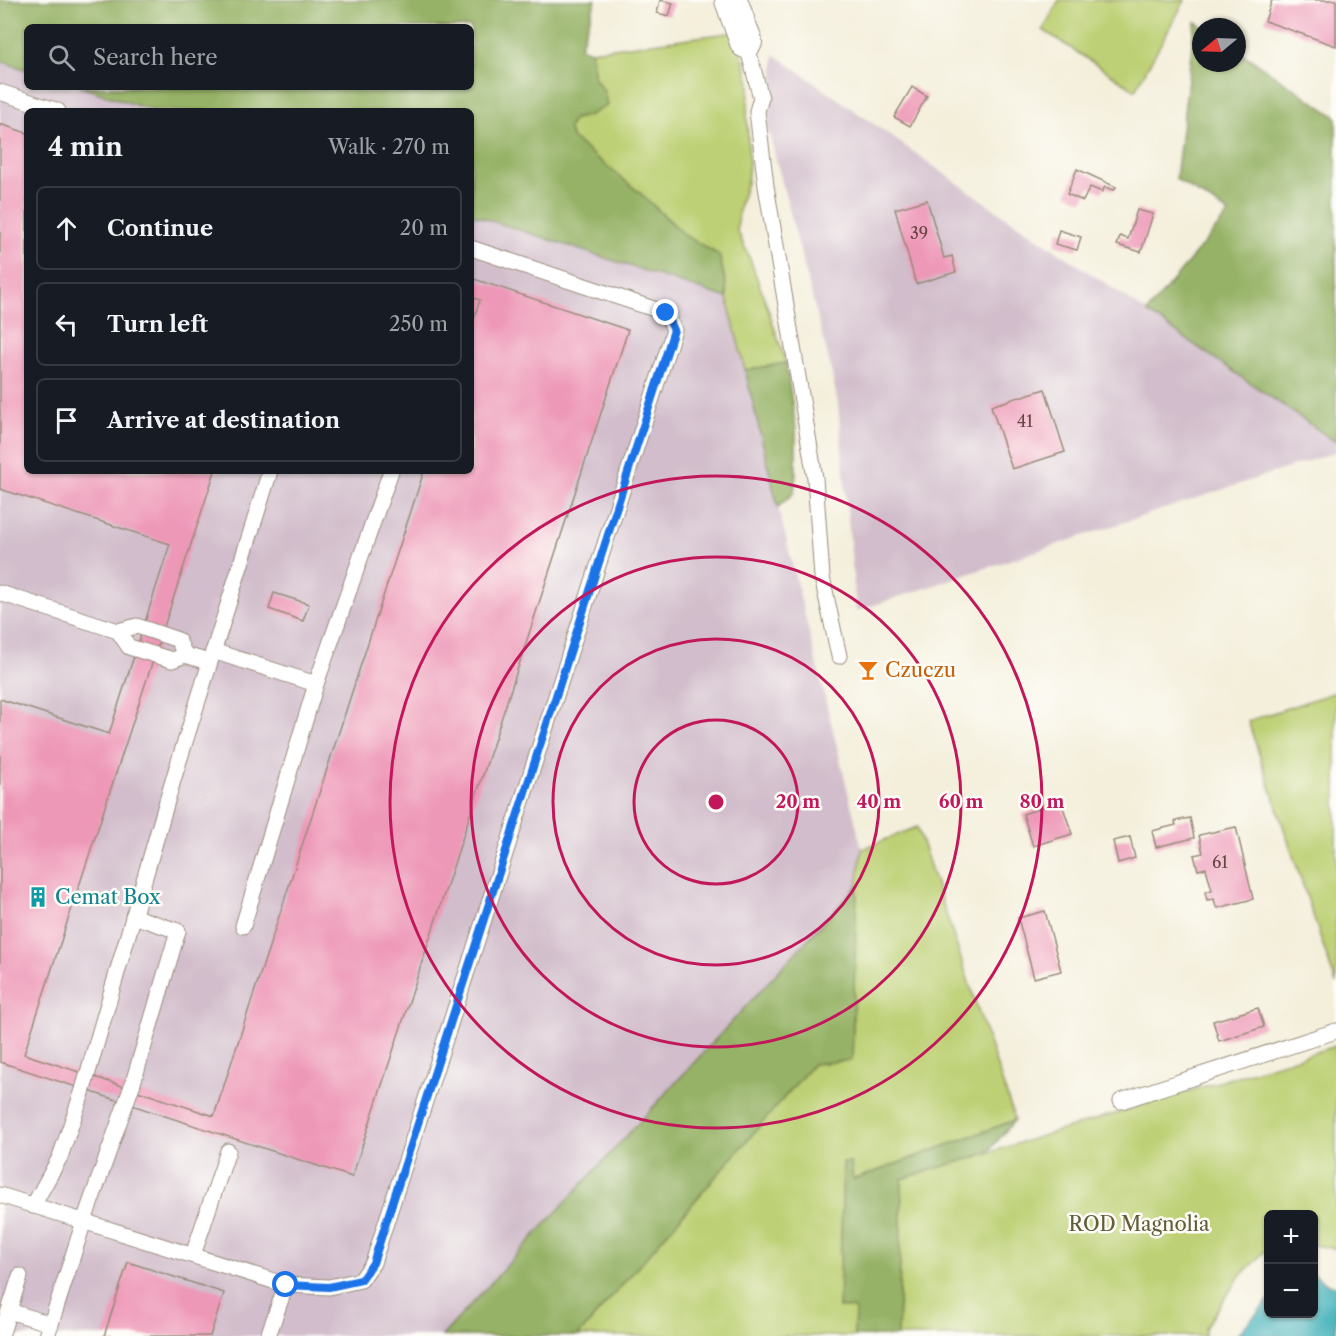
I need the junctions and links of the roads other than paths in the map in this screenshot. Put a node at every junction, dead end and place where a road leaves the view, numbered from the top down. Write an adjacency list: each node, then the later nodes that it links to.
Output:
1 (731, 0): 2 (street)
2 (746, 42): 11 (lane)
3 (0, 92): 4 (lane)
4 (49, 108)
5 (474, 249): 24 (lane)
6 (269, 474): 12 (lane)
7 (390, 474): 13 (lane)
8 (0, 593): 9 (lane)
9 (118, 631): 10 (lane); 10 (lane)
10 (185, 655): 12 (lane)
11 (839, 656)
12 (211, 657): 13 (lane); 14 (lane)
13 (316, 684): 15 (lane)
14 (133, 916): 20 (lane); 21 (lane)
15 (243, 926)
16 (1336, 1032): 17 (lane)
17 (1121, 1101)
18 (228, 1151): 22 (lane)
19 (0, 1195): 20 (lane)
20 (33, 1206): 21 (lane)
21 (84, 1221): 22 (lane); 26 (lane)
22 (193, 1255): 24 (lane)
23 (20, 1276): 25 (lane)
24 (286, 1285): 28 (lane)
25 (9, 1311): 26 (lane); 27 (lane)
26 (49, 1330)
27 (1, 1336)
28 (268, 1336)

